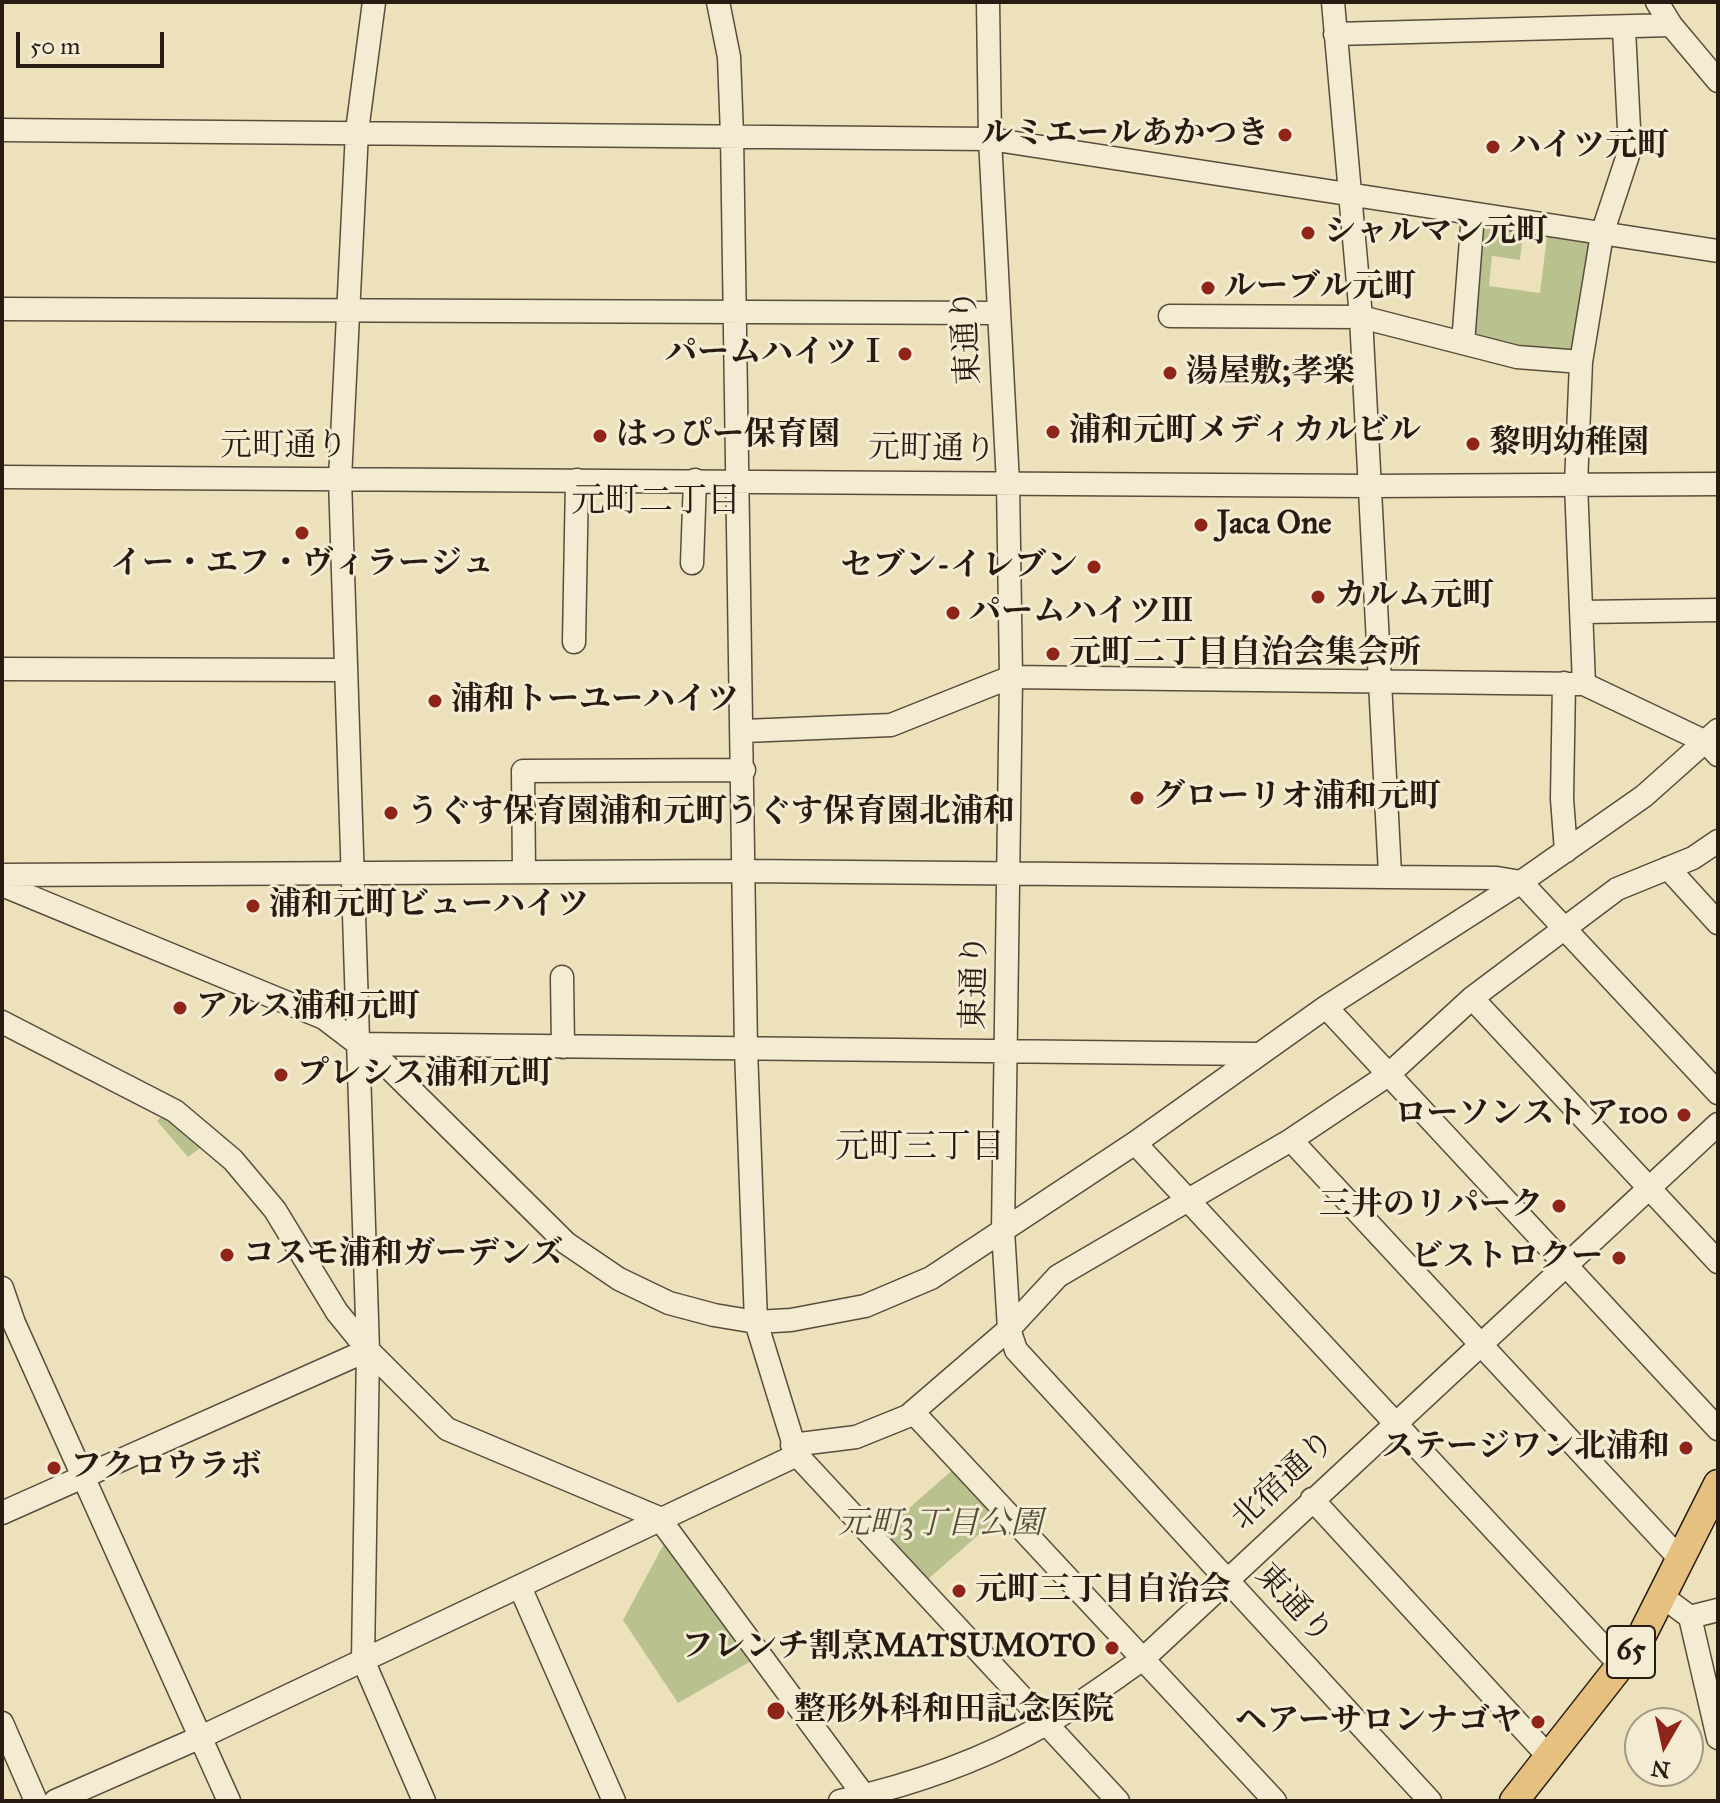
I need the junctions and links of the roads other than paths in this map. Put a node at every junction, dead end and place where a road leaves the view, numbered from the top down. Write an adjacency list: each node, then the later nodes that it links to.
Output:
1 (374, 2): 11 (street)
2 (718, 2): 12 (street)
3 (988, 2): 13 (street, 東通り)
4 (1333, 2): 8 (street)
5 (1657, 2): 6 (street)
6 (1671, 25): 7 (street); 9 (street)
7 (1624, 29): 8 (street); 16 (street)
8 (1335, 34): 14 (street)
9 (1718, 81)
10 (2, 130): 11 (street)
11 (357, 131): 12 (street); 19 (street)
12 (732, 135): 13 (street); 20 (street)
13 (990, 139): 14 (street); 21 (street, 東通り)
14 (1351, 194): 15 (street); 23 (street)
15 (1473, 214): 16 (street); 24 (street)
16 (1602, 234): 17 (street); 25 (street)
17 (1718, 251)
18 (2, 309): 19 (street)
19 (349, 310): 20 (street); 27 (street)
20 (734, 313): 21 (street); 30 (street)
21 (999, 313): 31 (street, 東通り)
22 (1170, 316): 23 (street)
23 (1361, 317): 24 (street); 34 (street)
24 (1463, 343): 25 (street)
25 (1581, 362): 32 (street)
26 (2, 477): 27 (street, 元町通り)
27 (340, 479): 28 (street, 元町通り); 40 (street)
28 (577, 480): 29 (street, 元町通り); 38 (street)
29 (695, 480): 30 (street, 元町通り); 35 (street)
30 (738, 480): 31 (street, 元町通り); 44 (street)
31 (1008, 483): 34 (street, 元町通り); 41 (street, 東通り)
32 (1576, 484): 33 (street, 元町通り); 34 (street, 元町通り); 37 (street)
33 (1718, 484)
34 (1371, 486): 42 (street)
35 (692, 563)
36 (1718, 610): 37 (street)
37 (1583, 612): 43 (street)
38 (574, 642)
39 (2, 669): 40 (street)
40 (346, 670): 50 (street)
41 (1011, 677): 42 (street); 44 (street); 53 (street, 東通り)
42 (1382, 681): 43 (street); 54 (street)
43 (1574, 684): 45 (street); 48 (street)
44 (744, 731): 46 (street)
45 (1714, 742): 48 (street)
46 (744, 770): 51 (street); 52 (street)
47 (1718, 841): 49 (street)
48 (1566, 851): 56 (street)
49 (1668, 868): 58 (street); 59 (street)
50 (351, 871): 51 (street); 55 (street); 64 (street)
51 (524, 871): 52 (street)
52 (744, 871): 53 (street); 66 (street)
53 (1010, 873): 54 (street); 67 (street, 東通り)
54 (1390, 874): 56 (street)
55 (2, 875)
56 (1521, 882): 59 (street); 62 (street)
57 (2, 885): 64 (street)
58 (1718, 923)
59 (1565, 928): 61 (street); 70 (street)
60 (562, 977): 65 (street)
61 (1472, 998): 69 (street); 74 (street)
62 (1326, 1007): 68 (street); 69 (street)
63 (2, 1022): 83 (street)
64 (357, 1044): 65 (street); 80 (street); 83 (street)
65 (563, 1047): 66 (street)
66 (746, 1049): 67 (street); 80 (street)
67 (1007, 1052): 68 (street); 76 (street, 東通り)
68 (1257, 1054): 73 (street)
69 (1388, 1075): 72 (street); 78 (street)
70 (1718, 1093)
71 (1718, 1124): 74 (street, 北宿通り)
72 (1291, 1140): 75 (street); 82 (street)
73 (1135, 1143): 75 (street); 76 (street)
74 (1648, 1188): 77 (street); 78 (street, 北宿通り)
75 (1189, 1199): 81 (street); 85 (street)
76 (1003, 1230): 80 (street); 81 (street, 東通り)
77 (1718, 1262)
78 (1565, 1265): 82 (street, 北宿通り); 86 (street)
79 (2, 1288): 88 (street)
80 (756, 1322): 87 (street)
81 (1009, 1329): 84 (street); 94 (street, 東通り)
82 (1480, 1344): 85 (street, 北宿通り); 93 (street)
83 (368, 1350): 88 (street); 92 (street); 100 (street)
84 (913, 1412): 87 (street); 99 (street)
85 (1395, 1423): 90 (street, 北宿通り); 101 (street)
86 (1718, 1429)
87 (795, 1450): 92 (street); 103 (street)
88 (86, 1476): 91 (street); 104 (street)
89 (1718, 1484): 93 (main road, 65)
90 (1312, 1499): 94 (street, 北宿通り); 106 (street)
91 (2, 1513)
92 (659, 1518): 95 (street); 107 (street)
93 (1681, 1560): 96 (main road, 65)
94 (1225, 1579): 99 (street, 北宿通り); 116 (street, 東通り)
95 (520, 1587): 100 (street); 112 (street)
96 (1663, 1597): 98 (street); 101 (main road, 65)
97 (1718, 1610): 98 (street)
98 (1690, 1617): 105 (street)
99 (1143, 1659): 103 (street, 北宿通り); 115 (street)
100 (363, 1660): 104 (street); 111 (street)
101 (1621, 1666): 106 (main road, 65)
102 (2, 1723): 108 (street)
103 (1047, 1723): 107 (street, 北宿通り); 114 (street)
104 (201, 1737): 109 (street); 110 (street)
105 (1718, 1738)
106 (1549, 1757): 117 (main road, 65)
107 (865, 1798): 113 (street, 北宿通り)
108 (36, 1801)
109 (55, 1801)
110 (229, 1801)
111 (424, 1801)
112 (614, 1801)
113 (840, 1801)
114 (1118, 1801)
115 (1275, 1801)
116 (1430, 1801)
117 (1514, 1801)

